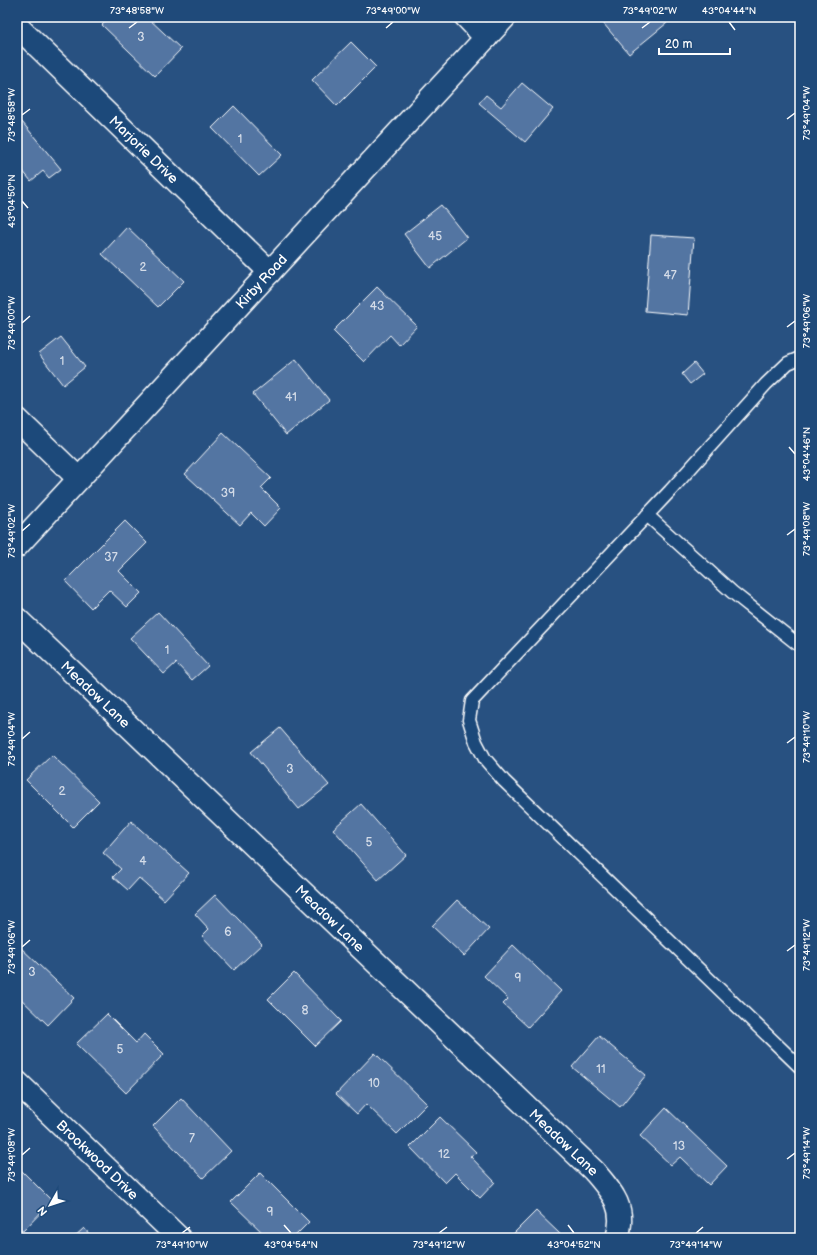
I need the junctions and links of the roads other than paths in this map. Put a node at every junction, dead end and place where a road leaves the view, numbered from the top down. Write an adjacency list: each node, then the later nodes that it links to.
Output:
1 (466, 17): 4 (street)
2 (505, 17): 4 (street, Kirby Road)
3 (17, 26): 5 (street, Marjorie Drive)
4 (486, 38): 5 (street, Kirby Road)
5 (270, 272): 8 (street, Kirby Road)
6 (800, 358): 9 (lane)
7 (17, 419): 8 (street)
8 (78, 478): 10 (street, Kirby Road)
9 (647, 515): 12 (lane); 13 (lane)
10 (17, 546)
11 (17, 619): 15 (street, Meadow Lane)
12 (800, 646)
13 (800, 1067)
14 (17, 1082): 16 (street, Brookwood Drive)
15 (618, 1234)
16 (179, 1238)

